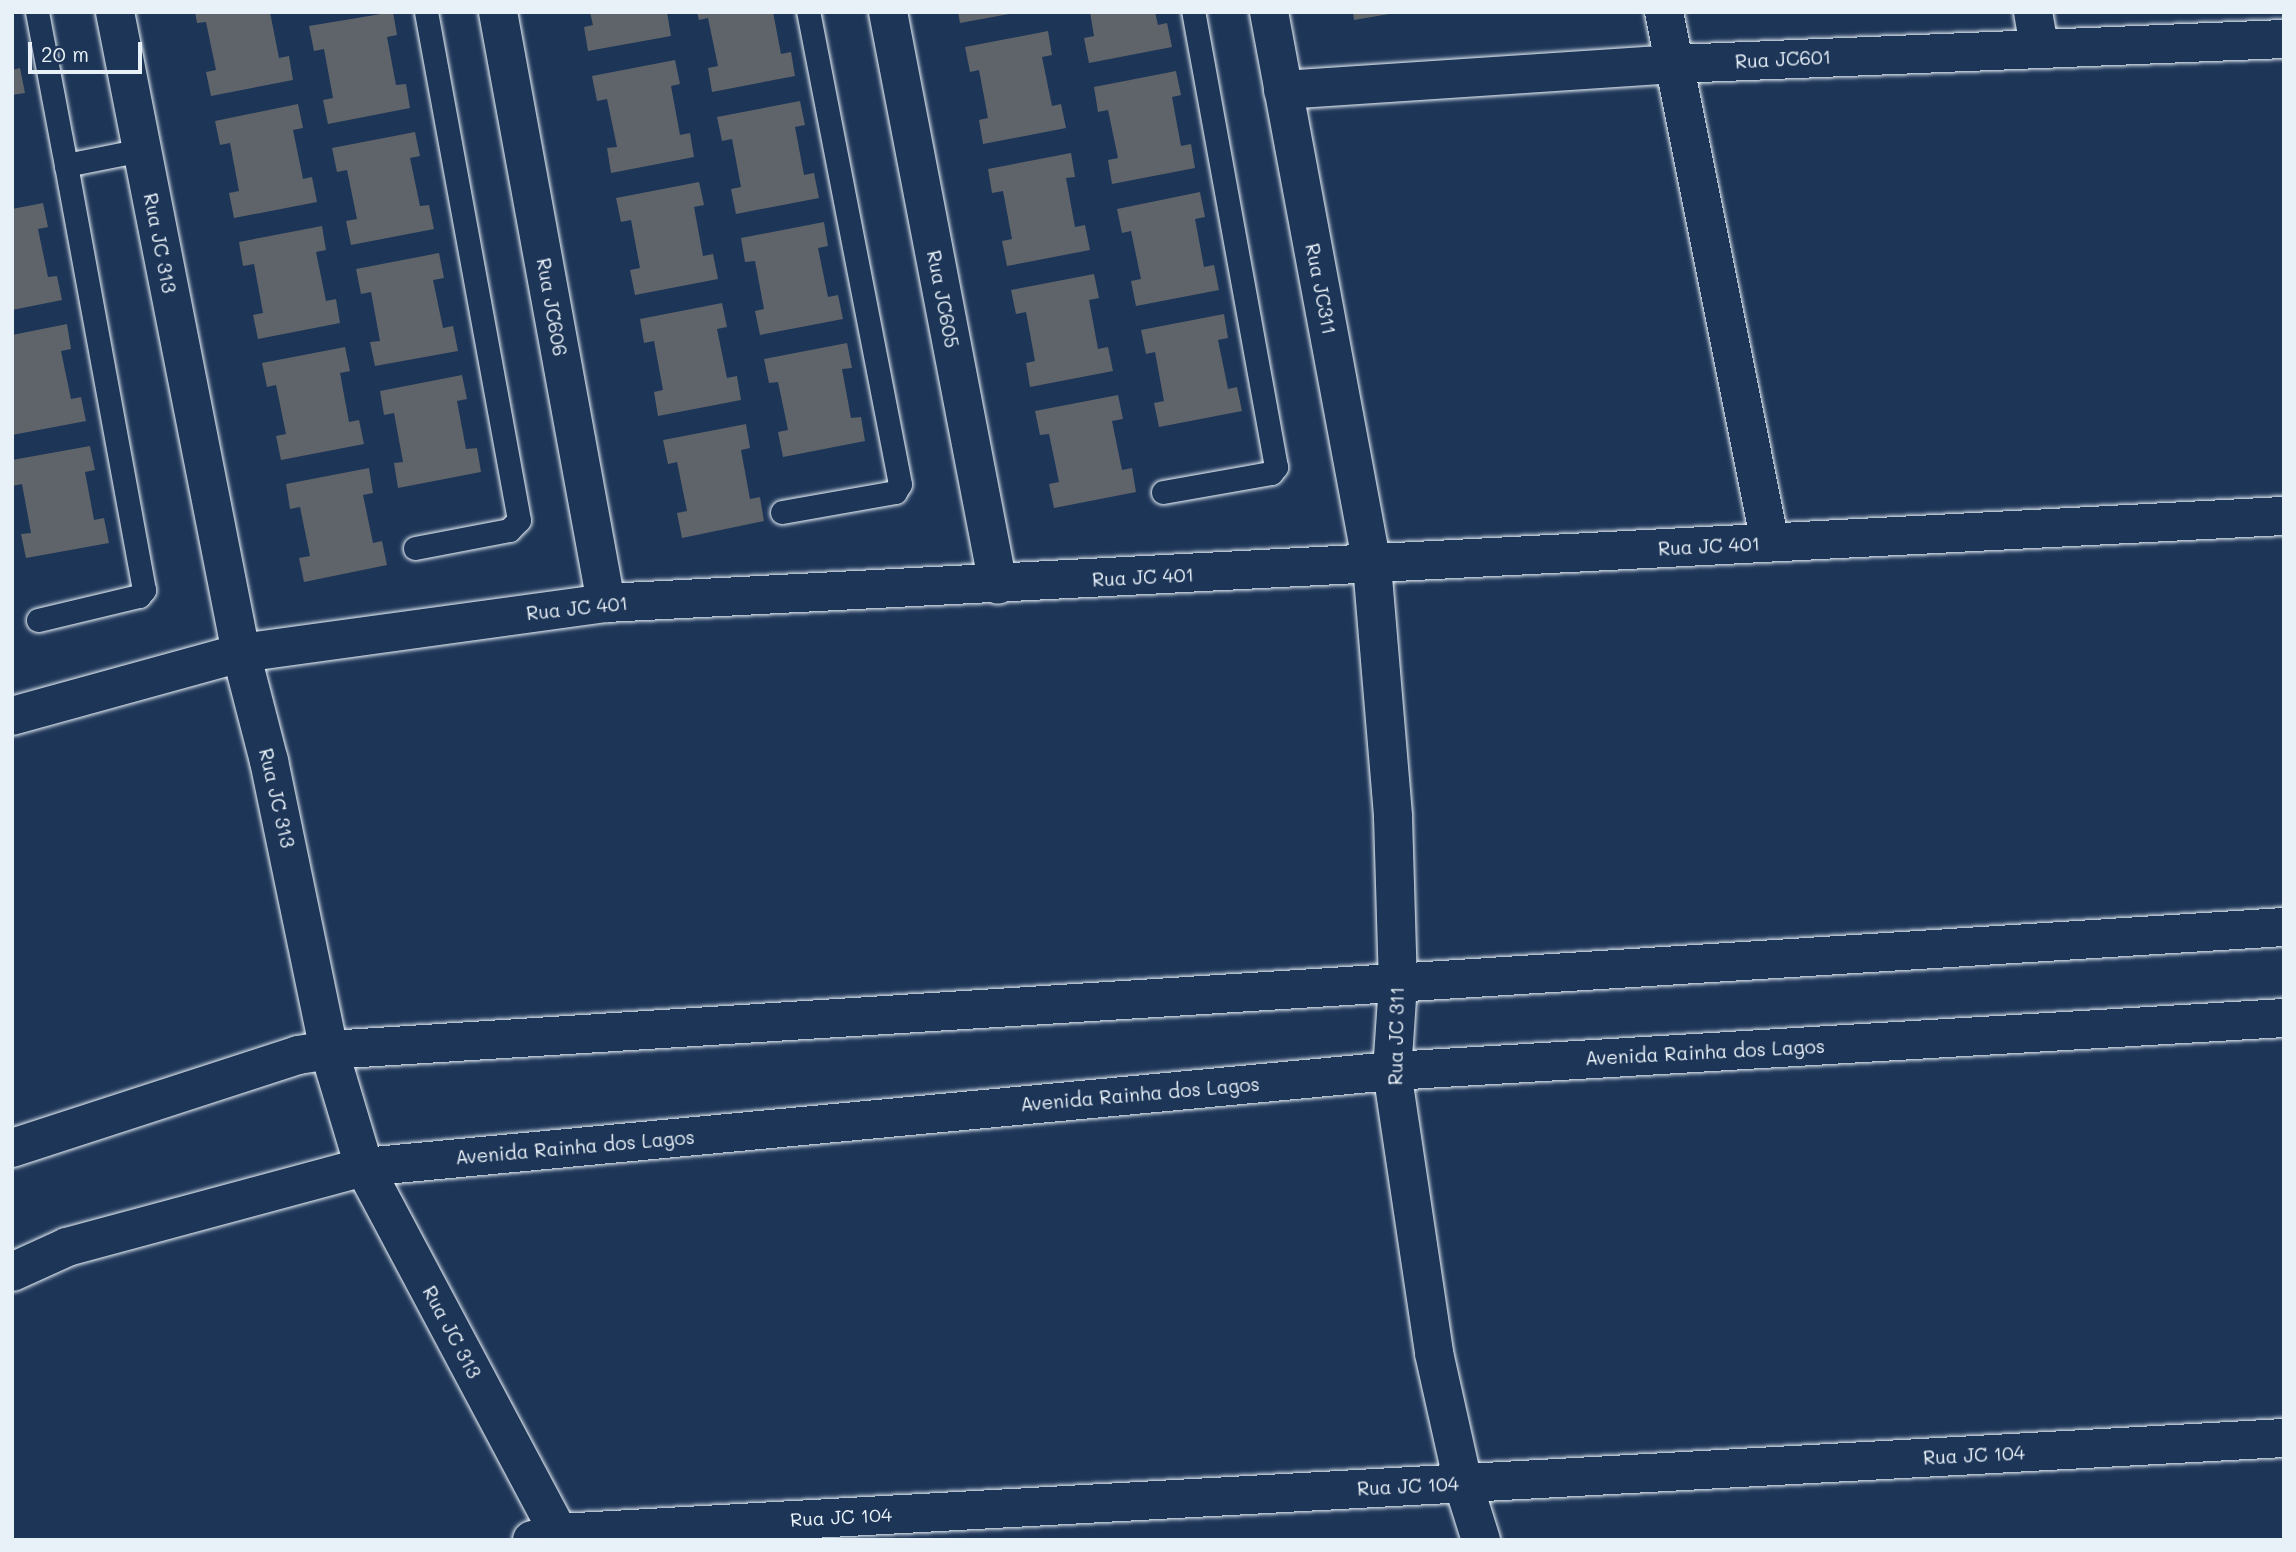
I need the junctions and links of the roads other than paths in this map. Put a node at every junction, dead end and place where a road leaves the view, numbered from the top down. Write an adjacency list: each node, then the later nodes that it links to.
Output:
1 (37, 12): 15 (lane)
2 (115, 12): 14 (street, Rua JC 313)
3 (426, 12): 20 (lane)
4 (498, 12): 23 (street, Rua JC606)
5 (808, 12): 17 (lane)
6 (888, 12): 22 (street, Rua JC605)
7 (1193, 12): 16 (lane)
8 (1269, 12): 13 (street, Rua JC311)
9 (1664, 12): 12 (street)
10 (2036, 30): 11 (street, Rua JC601); 12 (street, Rua JC601)
11 (2284, 38)
12 (1675, 64): 13 (street, Rua JC601); 19 (street)
13 (1283, 90): 21 (street, Rua JC311)
14 (142, 150): 15 (lane); 25 (street, Rua JC 313)
15 (66, 165): 24 (lane)
16 (1163, 492)
17 (782, 512)
18 (2284, 516): 19 (street, Rua JC 401)
19 (1770, 543): 21 (street, Rua JC 401)
20 (415, 548)
21 (1372, 565): 22 (street, Rua JC 401); 28 (street, Rua JC 311)
22 (998, 585): 23 (street, Rua JC 401)
23 (606, 603): 25 (street, Rua JC 401)
24 (38, 620)
25 (241, 653): 26 (street, Rua JC 401); 30 (street, Rua JC 313)
26 (12, 716)
27 (2284, 927): 28 (street)
28 (1398, 984): 30 (street); 31 (street, Rua JC 311)
29 (2284, 1018): 31 (street, Avenida Rainha dos Lagos)
30 (329, 1050): 32 (street); 33 (street, Rua JC 313)
31 (1392, 1071): 33 (street, Avenida Rainha dos Lagos); 36 (street, Rua JC 311)
32 (12, 1148)
33 (364, 1167): 34 (street, Avenida Rainha dos Lagos); 37 (street, Rua JC 313)
34 (12, 1272)
35 (2284, 1437): 36 (street, Rua JC 104)
36 (1463, 1483): 37 (street, Rua JC 104); 38 (street, Rua JC 311)
37 (551, 1537)
38 (1481, 1540)

